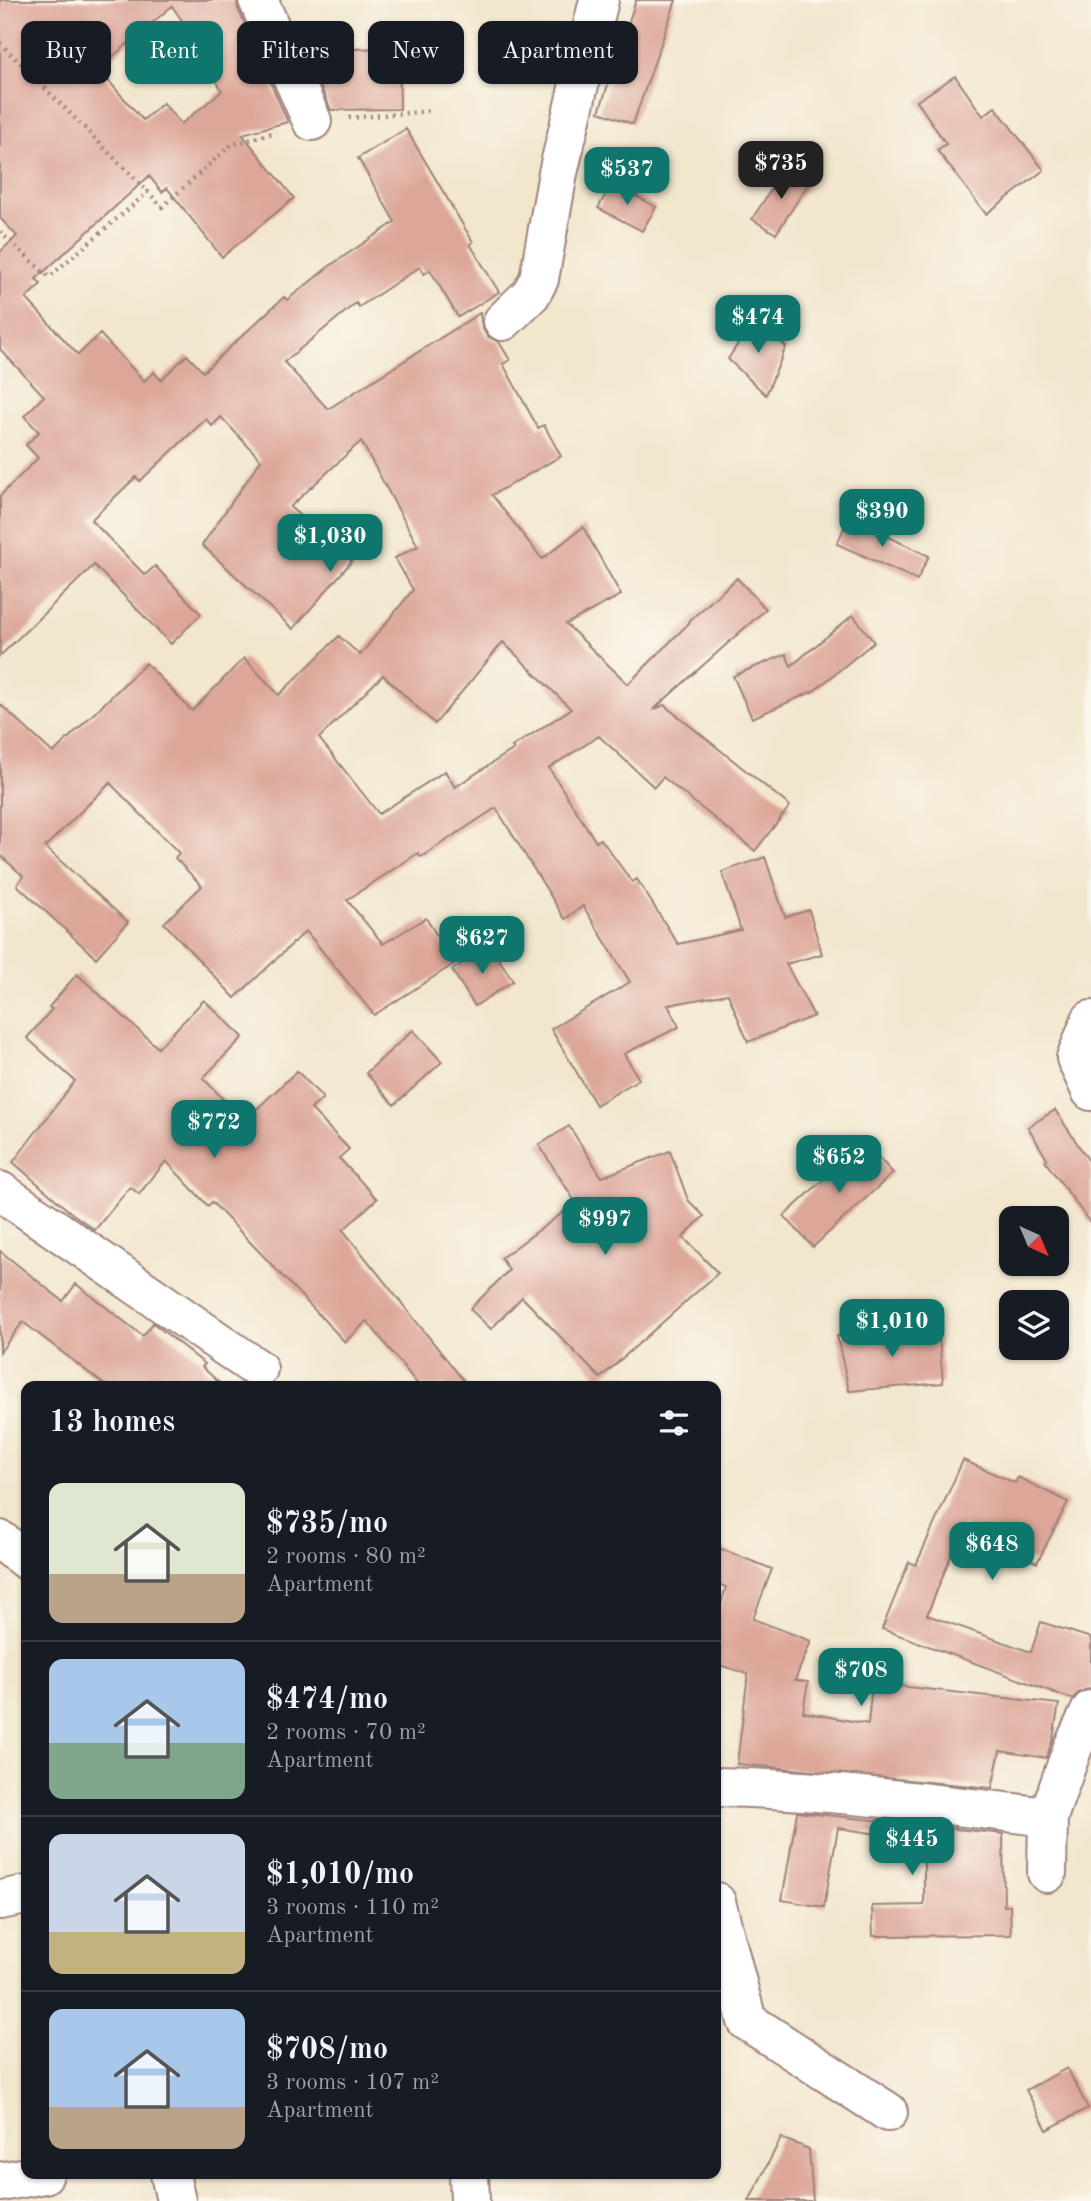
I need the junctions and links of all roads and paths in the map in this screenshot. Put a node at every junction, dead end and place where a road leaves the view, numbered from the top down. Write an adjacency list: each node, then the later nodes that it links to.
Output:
1 (258, 0): 4 (street)
2 (599, 0): 8 (street)
3 (0, 43): 5 (path)
4 (313, 121)
5 (148, 192): 6 (path); 7 (path)
6 (162, 207)
7 (0, 232)
8 (503, 321)
9 (1091, 1020): 10 (street)
10 (1091, 1091)
11 (0, 1191): 12 (street)
12 (258, 1370)
13 (0, 1540): 14 (street)
14 (21, 1556)
15 (1091, 1710): 17 (street)
16 (721, 1787): 17 (street)
17 (1048, 1817): 18 (street)
18 (1047, 1873)
19 (21, 1896): 20 (street)
20 (0, 1900)
21 (721, 1921): 22 (street)
22 (887, 2112)
23 (21, 2178): 26 (street)
24 (171, 2179): 27 (street)
25 (469, 2179): 28 (street)
26 (0, 2182)
27 (176, 2201)
28 (470, 2201)

